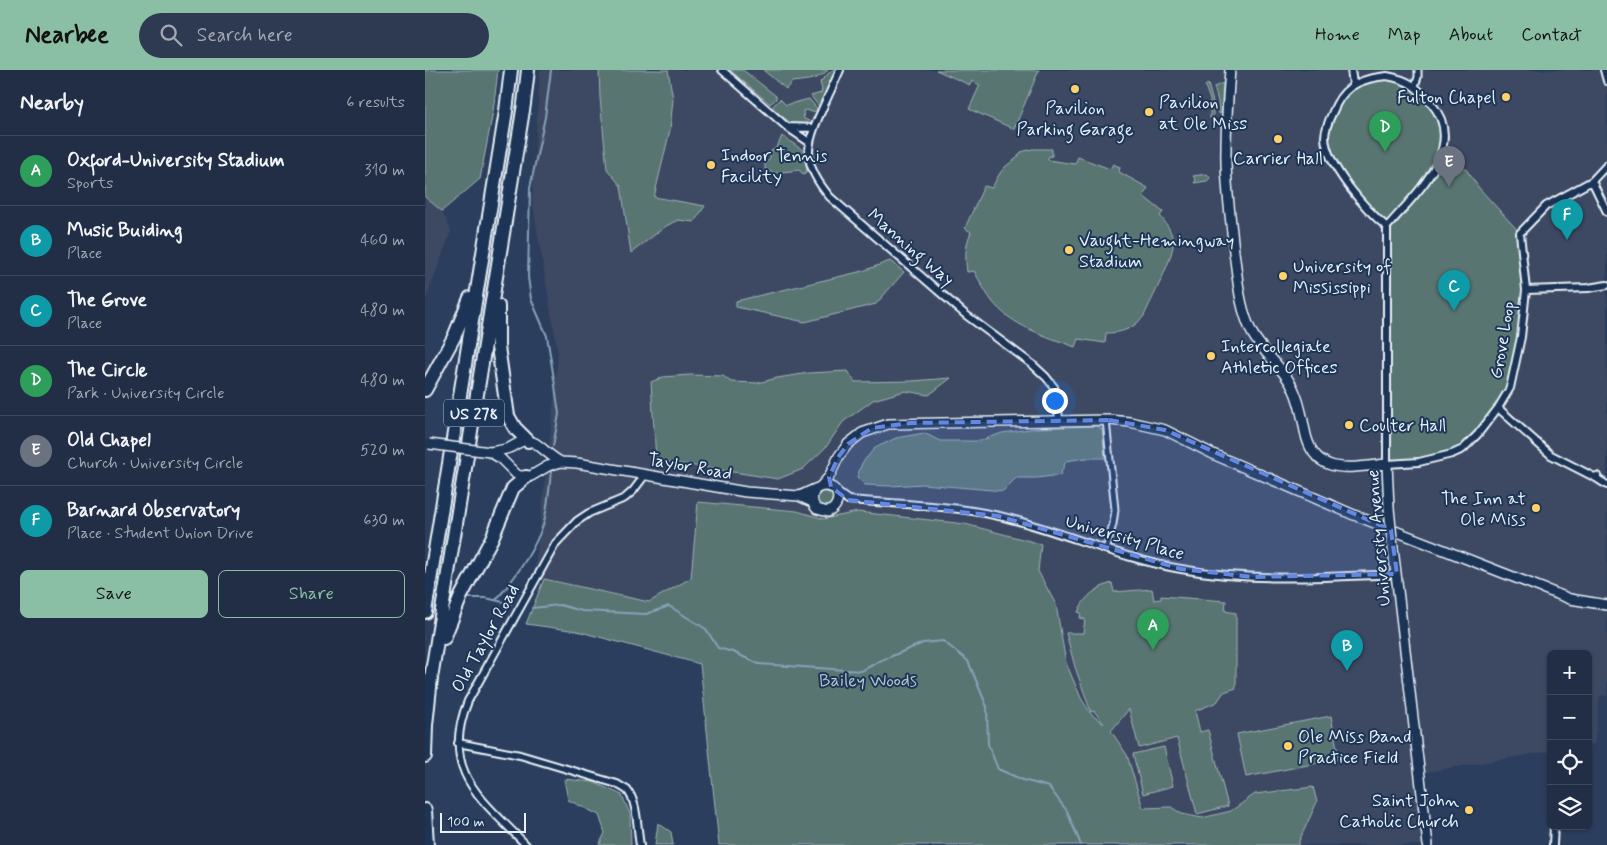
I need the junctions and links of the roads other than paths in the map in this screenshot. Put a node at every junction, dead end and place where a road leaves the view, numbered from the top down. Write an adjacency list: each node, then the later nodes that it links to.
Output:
1 (511, 70): 19 (highway, US 278)
2 (528, 70): 20 (highway, US 278)
3 (722, 70): 12 (street)
4 (840, 70): 13 (street, Manning Way)
5 (1230, 70): 33 (street)
6 (1351, 70): 10 (street)
7 (1418, 70): 11 (street)
8 (1604, 70): 9 (street)
9 (1607, 81)
10 (1353, 84): 11 (street); 18 (street)
11 (1415, 86): 18 (street)
12 (787, 127): 13 (street); 14 (street)
13 (814, 128): 14 (street, Manning Way)
14 (809, 142): 25 (street, Manning Way)
15 (1607, 165): 16 (street)
16 (1592, 181): 17 (street); 22 (street, Grove Loop)
17 (1607, 212)
18 (1387, 227): 33 (street, University Avenue)
19 (483, 252): 23 (highway); 48 (highway, US 278)
20 (498, 265): 27 (highway); 49 (highway, US 278)
21 (1607, 285): 22 (street)
22 (1525, 290): 24 (street, Grove Loop)
23 (425, 390)
24 (1498, 408): 33 (street, Grove Loop); 38 (street)
25 (1059, 420): 26 (street); 37 (street)
26 (1106, 420): 45 (street); 47 (street)
27 (527, 441): 29 (street); 30 (street)
28 (426, 443): 31 (street, bridge)
29 (511, 448): 31 (street); 34 (street)
30 (539, 448): 32 (street); 35 (street)
31 (490, 452): 34 (street)
32 (561, 462): 35 (street); 36 (street, Taylor Road)
33 (1387, 464): 46 (street, University Avenue, bridge)
34 (509, 466): 35 (street)
35 (531, 475): 49 (highway)
36 (645, 475): 41 (street, Taylor Road); 50 (street, Old Taylor Road)
37 (829, 477): 39 (street); 40 (street)
38 (1607, 485)
39 (818, 488): 40 (street); 41 (street); 43 (street)
40 (834, 490): 42 (street, University Place); 44 (street)
41 (799, 496): 43 (street, Taylor Road)
42 (848, 500): 44 (street); 45 (street, University Place)
43 (812, 502): 44 (street)
44 (835, 507)
45 (1106, 550): 46 (street, University Place)
46 (1397, 574): 57 (street, University Avenue)
47 (1607, 604)
48 (425, 612)
49 (431, 678): 51 (highway, US 278)
50 (458, 743): 55 (street, Old Taylor Road); 56 (street)
51 (425, 756)
52 (425, 810): 54 (highway)
53 (1554, 830): 58 (street)
54 (427, 845)
55 (526, 845)
56 (640, 845)
57 (1428, 845)
58 (1553, 845)

